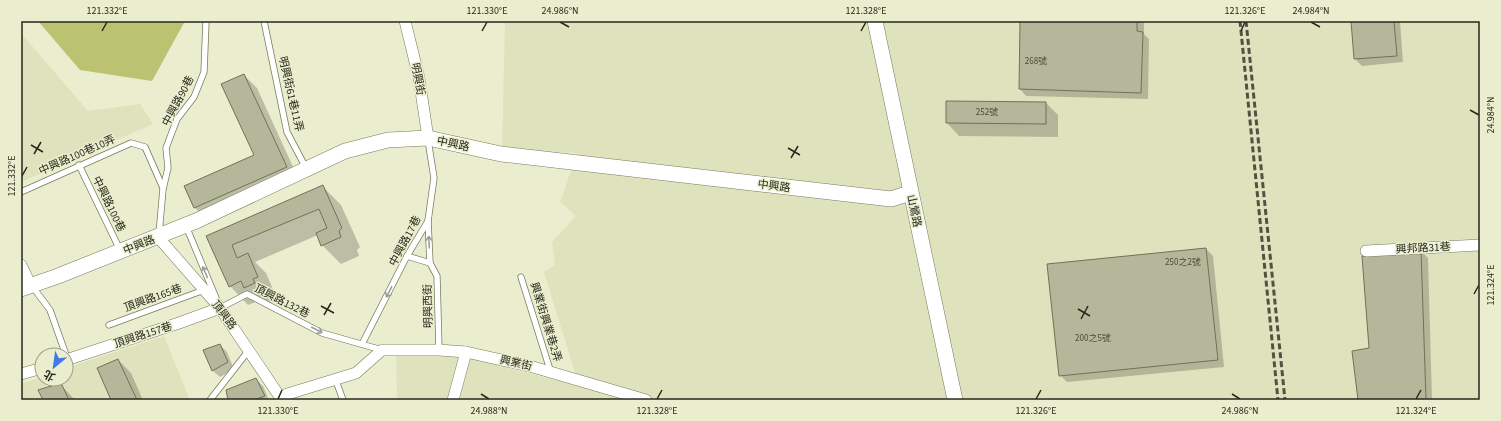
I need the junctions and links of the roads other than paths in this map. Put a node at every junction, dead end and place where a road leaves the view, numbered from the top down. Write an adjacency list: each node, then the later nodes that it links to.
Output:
1 (206, 21): 8 (lane, 中興路90巷)
2 (264, 21): 7 (lane, 明興街61巷11弄)
3 (405, 21): 5 (street, 明興街)
4 (875, 21): 10 (street, 山鶯路)
5 (428, 138): 7 (street, 中興路); 10 (street, 中興路); 11 (lane, 中興路17巷)
6 (80, 165): 8 (lane, 中興路100巷10弄); 9 (lane, 中興路100巷10弄); 16 (lane, 中興路100巷)
7 (307, 169): 12 (street, 中興路)
8 (163, 188): 13 (lane, 中興路90巷)
9 (21, 192)
10 (910, 192): 43 (street, 山鶯路)
11 (428, 222): 17 (lane, 中興路17巷); 18 (lane, 明興西街, one-way to 11)
12 (186, 226): 13 (street, 中興路); 23 (lane, one-way to 12)
13 (158, 237): 16 (street, 中興路); 22 (street, 頂興路)
14 (1480, 245): 15 (street, 興邦路31巷)
15 (1366, 251)
16 (121, 252): 21 (street, 中興路)
17 (407, 256): 18 (lane); 25 (lane, 中興路17巷, one-way to 25)
18 (430, 263): 29 (lane, 明興西街)
19 (21, 265): 21 (street)
20 (522, 277): 35 (lane, 興業街興業巷2弄)
21 (26, 287): 26 (lane)
22 (204, 290): 23 (street, 頂興路); 24 (lane, 頂興路165巷)
23 (220, 308): 25 (lane, 頂興路132巷, one-way to 25); 27 (street, 頂興路); 31 (street, 頂興路157巷)
24 (109, 325)
25 (362, 344): 28 (lane, 頂興路132巷)
26 (62, 347)
27 (249, 350): 38 (street, 頂興路); 39 (lane)
28 (382, 350): 29 (street, 興業街); 37 (street)
29 (439, 350): 30 (street, 興業街)
30 (466, 352): 35 (street, 興業街); 41 (street)
31 (74, 356)
32 (21, 368): 33 (lane)
33 (34, 369)
34 (34, 370): 36 (street)
35 (551, 373): 42 (street, 興業街)
36 (21, 374)
37 (335, 378): 38 (street); 40 (lane)
38 (281, 398)
39 (210, 400)
40 (343, 400)
41 (452, 400)
42 (646, 400)
43 (955, 400)

